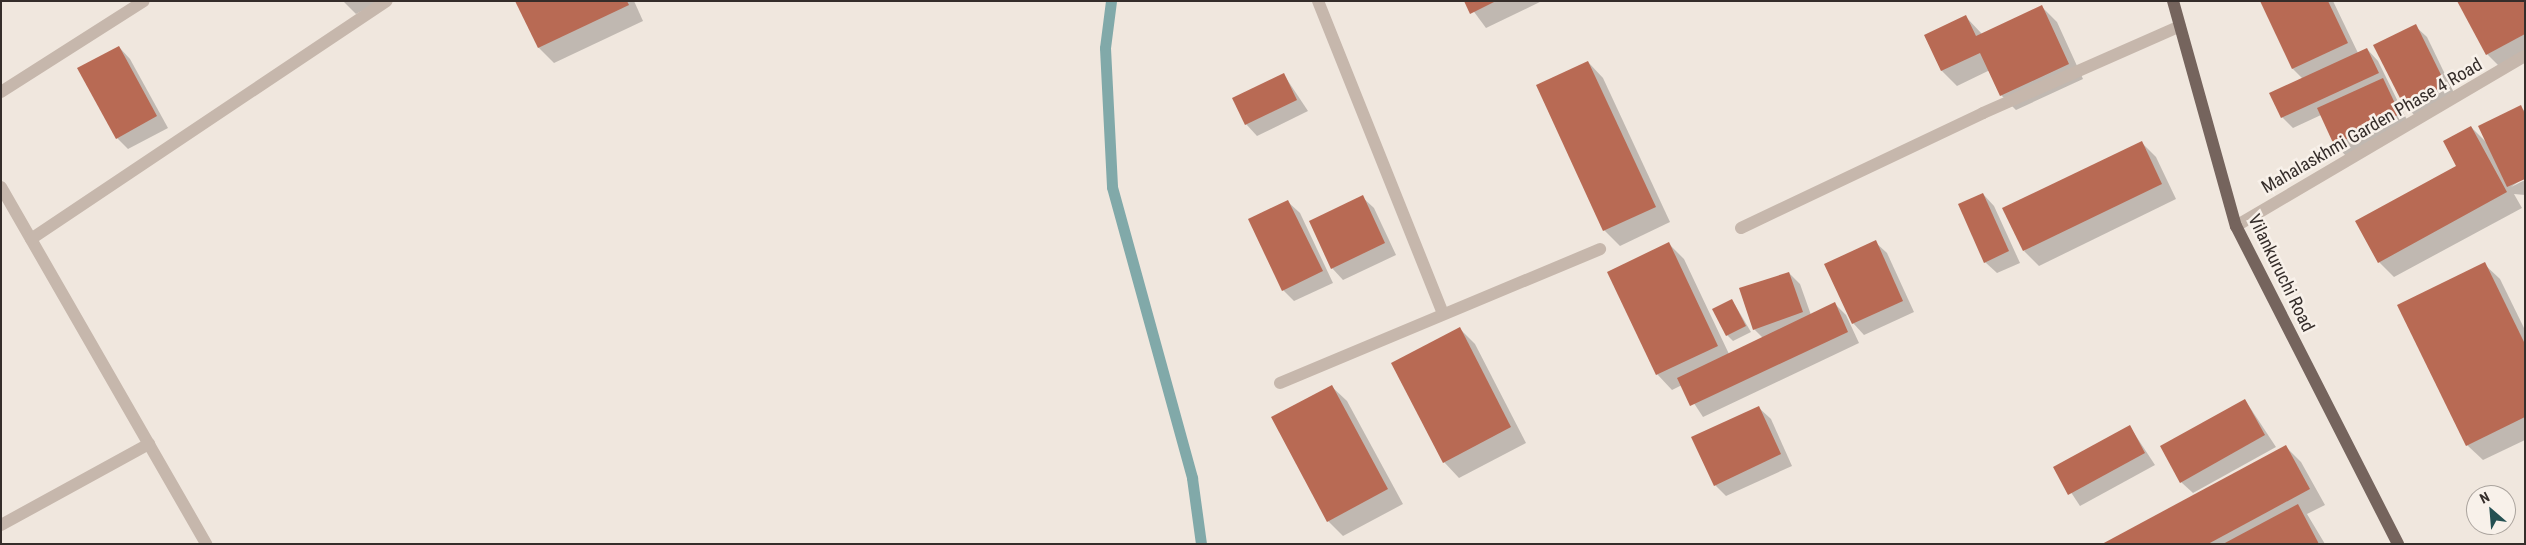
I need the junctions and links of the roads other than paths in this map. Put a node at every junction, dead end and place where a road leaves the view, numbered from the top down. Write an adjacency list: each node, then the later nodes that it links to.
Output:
1 (144, 1): 7 (street)
2 (386, 1): 11 (street)
3 (1318, 1): 13 (street)
4 (2173, 1): 5 (main road, Vilankuruchi Road)
5 (2180, 26): 9 (main road, Vilankuruchi Road); 10 (street)
6 (2525, 56): 9 (street, Mahalaskhmi Garden Phase 4 Road)
7 (1, 92)
8 (1, 187): 11 (street)
9 (2236, 226): 18 (main road, Vilankuruchi Road)
10 (1741, 228)
11 (32, 239): 15 (street)
12 (1600, 248): 13 (street)
13 (1443, 312): 14 (street)
14 (1280, 382)
15 (149, 444): 16 (street); 17 (street)
16 (1, 525)
17 (206, 544)
18 (2398, 544)

